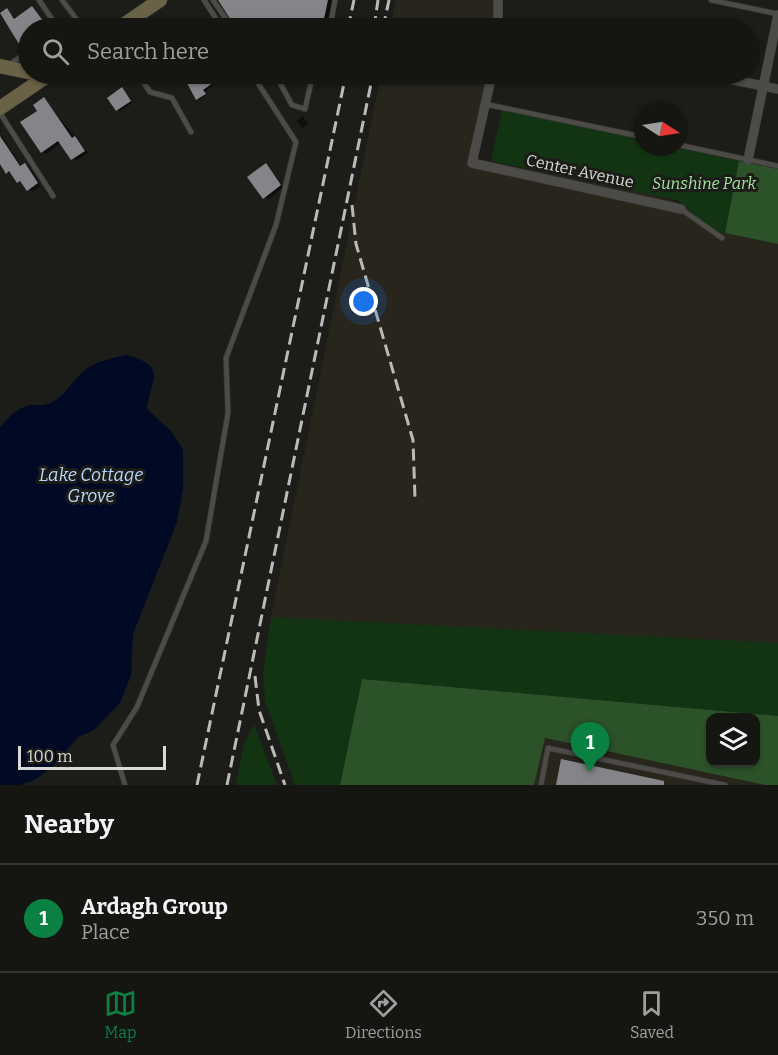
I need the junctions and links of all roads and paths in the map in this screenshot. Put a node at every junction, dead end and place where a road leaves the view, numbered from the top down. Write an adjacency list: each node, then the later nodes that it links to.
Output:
1 (39, 0): 10 (lane)
2 (62, 0): 11 (lane)
3 (160, 0): 12 (street)
4 (204, 0): 13 (lane)
5 (213, 0): 14 (lane)
6 (335, 0): 15 (lane)
7 (498, 0): 16 (street)
8 (711, 0): 9 (lane)
9 (778, 15): 27 (street)
10 (51, 18)
11 (76, 18)
12 (134, 18)
13 (216, 18)
14 (225, 18)
15 (332, 18)
16 (498, 18)
17 (18, 57): 18 (lane)
18 (3, 66): 19 (street)
19 (18, 70)
20 (32, 84): 30 (street)
21 (145, 84): 31 (lane)
22 (258, 84): 39 (lane)
23 (281, 84): 24 (lane)
24 (311, 84)
25 (490, 84): 29 (street)
26 (753, 84): 27 (street)
27 (763, 86): 28 (street); 34 (street)
28 (778, 89)
29 (485, 104): 32 (lane); 37 (street, Center Avenue)
30 (0, 110): 36 (lane)
31 (191, 132)
32 (634, 135)
33 (688, 147): 34 (lane)
34 (748, 160): 35 (lane)
35 (778, 166)
36 (53, 196)
37 (681, 209): 38 (lane)
38 (722, 238)
39 (125, 785)
40 (541, 785): 41 (lane)
41 (725, 785)

